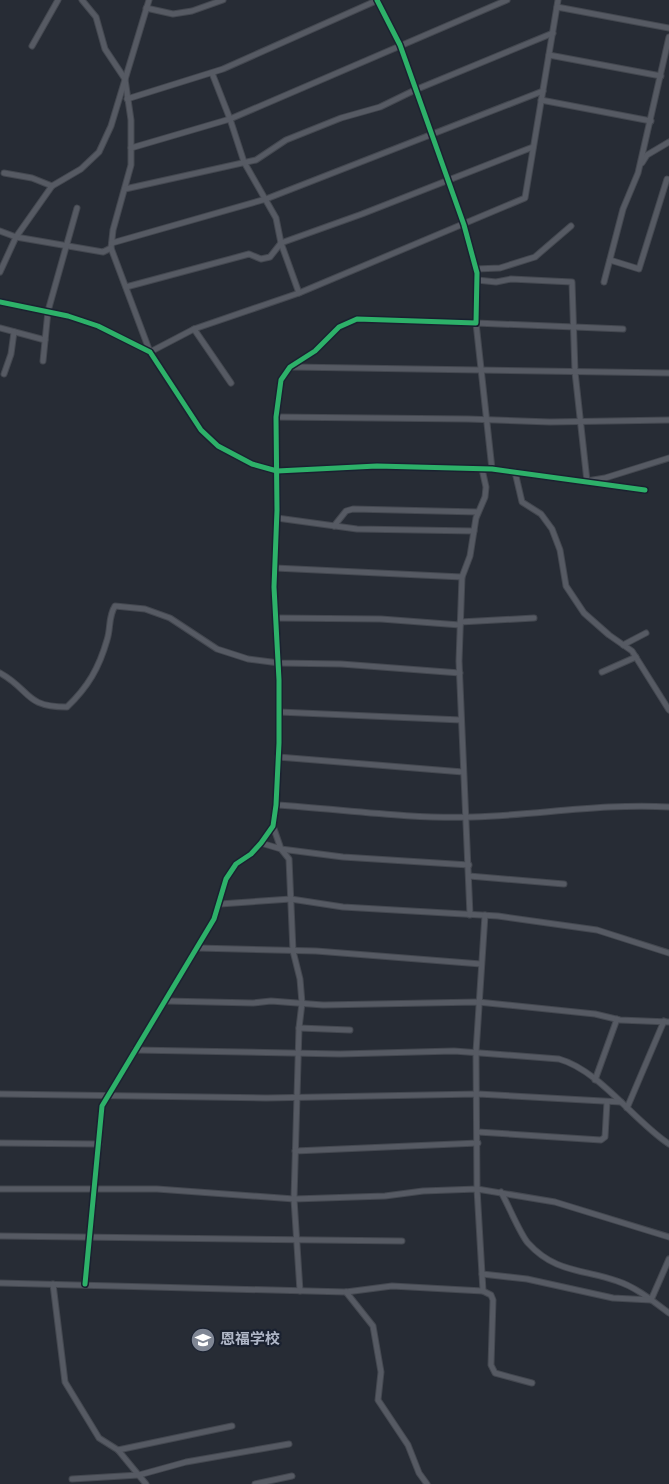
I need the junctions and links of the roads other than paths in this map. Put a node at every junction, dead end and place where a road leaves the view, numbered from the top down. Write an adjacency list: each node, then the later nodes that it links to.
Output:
1 (58, 0): 14 (street)
2 (82, 0): 18 (street)
3 (149, 0): 9 (street)
4 (223, 0): 9 (street)
5 (378, 0): 13 (street); 16 (street)
6 (507, 0): 13 (street)
7 (558, 0): 8 (street)
8 (557, 6): 10 (street); 11 (street)
9 (146, 8): 18 (street)
10 (669, 28)
11 (553, 33): 15 (street); 19 (street)
12 (669, 37): 17 (street)
13 (400, 45): 19 (street); 23 (street)
14 (32, 46)
15 (549, 55): 17 (street); 20 (street)
16 (212, 72): 21 (street); 23 (street)
17 (661, 76): 24 (street)
18 (125, 80): 21 (street); 34 (street)
19 (415, 90): 25 (street); 29 (street)
20 (543, 91): 22 (street); 25 (street)
21 (128, 99): 28 (street)
22 (541, 100): 24 (street); 27 (street)
23 (230, 118): 28 (street); 29 (street)
24 (651, 121): 30 (street)
25 (430, 134): 33 (street); 36 (street)
26 (669, 142): 30 (street)
27 (533, 147): 33 (street); 38 (street)
28 (131, 148): 35 (street)
29 (244, 162): 35 (street); 36 (street)
30 (639, 167): 45 (street)
31 (4, 173): 34 (street)
32 (667, 179): 45 (street)
33 (447, 180): 38 (street); 42 (street)
34 (52, 186): 41 (street)
35 (125, 189): 44 (street)
36 (266, 199): 42 (street); 44 (street)
37 (77, 208): 43 (street)
38 (464, 225): 46 (street); 51 (street)
39 (571, 226): 46 (street)
40 (0, 231): 41 (street)
41 (16, 237): 43 (street); 47 (street)
42 (281, 243): 50 (street); 51 (street)
43 (68, 246): 44 (street); 53 (street)
44 (111, 246): 50 (street)
45 (610, 260): 49 (street)
46 (476, 269): 48 (street)
47 (0, 272)
48 (477, 280): 54 (street); 55 (street)
49 (604, 282)
50 (126, 287): 61 (street)
51 (299, 294): 57 (street)
52 (0, 302): 53 (street)
53 (48, 311): 60 (street); 61 (street)
54 (476, 323): 55 (street); 63 (street); 64 (street)
55 (572, 327): 58 (street); 65 (street)
56 (0, 328): 59 (street)
57 (194, 329): 61 (street); 68 (street)
58 (623, 329)
59 (14, 332): 60 (street); 67 (street)
60 (45, 340): 62 (street)
61 (150, 352): 76 (street)
62 (42, 361)
63 (290, 367): 64 (street); 69 (street)
64 (482, 371): 65 (street); 71 (street)
65 (575, 372): 66 (street); 72 (street)
66 (669, 373)
67 (4, 374)
68 (231, 383)
69 (276, 417): 71 (street); 76 (street)
70 (669, 420): 72 (street)
71 (487, 421): 72 (street); 75 (street)
72 (580, 421): 78 (street)
73 (669, 458): 78 (street)
74 (482, 469): 75 (street); 76 (street); 80 (street)
75 (492, 469): 77 (street)
76 (276, 471): 81 (street)
77 (515, 472): 78 (street); 90 (street)
78 (587, 481): 79 (street)
79 (645, 490)
80 (478, 512): 82 (street); 83 (street)
81 (277, 518): 82 (street); 84 (street)
82 (334, 526): 83 (street)
83 (474, 532): 85 (street)
84 (275, 568): 85 (street); 86 (street)
85 (462, 577): 88 (street)
86 (276, 618): 88 (street); 92 (street)
87 (534, 618): 88 (street)
88 (460, 623): 95 (street)
89 (646, 633): 90 (street)
90 (623, 645): 91 (street)
91 (636, 657): 93 (street); 96 (street)
92 (278, 663): 94 (street); 95 (street); 97 (street)
93 (602, 672)
94 (0, 673)
95 (460, 673): 98 (street)
96 (669, 710)
97 (279, 712): 98 (street); 99 (street)
98 (461, 720): 100 (street)
99 (278, 757): 100 (street); 101 (street)
100 (463, 772): 103 (street)
101 (276, 805): 103 (street); 104 (street)
102 (669, 807): 103 (street)
103 (464, 817): 107 (street)
104 (273, 826): 105 (street); 106 (street)
105 (261, 844): 106 (street); 111 (street)
106 (281, 849): 107 (street); 110 (street)
107 (468, 865): 108 (street)
108 (469, 876): 109 (street); 112 (street)
109 (564, 884)
110 (291, 899): 111 (street); 112 (street); 115 (street)
111 (220, 904): 114 (street)
112 (470, 914): 113 (street)
113 (485, 915): 116 (street); 117 (street)
114 (197, 948): 115 (street); 118 (street)
115 (293, 952): 117 (street); 120 (street)
116 (669, 953)
117 (481, 964): 119 (street)
118 (166, 1001): 120 (street); 125 (street)
119 (478, 1002): 120 (street); 121 (street); 126 (street)
120 (302, 1003): 123 (street)
121 (617, 1019): 122 (street); 128 (street)
122 (666, 1021): 135 (street)
123 (299, 1028): 124 (street); 127 (street)
124 (350, 1030)
125 (135, 1050): 127 (street); 130 (street)
126 (476, 1052): 127 (street); 128 (street); 131 (street)
127 (298, 1053): 132 (street)
128 (595, 1080): 134 (street)
129 (0, 1094): 130 (street)
130 (108, 1094): 132 (street); 139 (street)
131 (478, 1094): 132 (street); 133 (street); 136 (street)
132 (296, 1098): 141 (street)
133 (607, 1102): 134 (street); 136 (street)
134 (621, 1102): 135 (street)
135 (627, 1108): 140 (street)
136 (478, 1132): 138 (street)
137 (0, 1143): 139 (street)
138 (478, 1143): 141 (street); 144 (street)
139 (99, 1144): 142 (street)
140 (669, 1144)
141 (295, 1151): 146 (street)
142 (95, 1188): 143 (street); 146 (street); 148 (street)
143 (0, 1189)
144 (477, 1189): 145 (street); 146 (street); 153 (street)
145 (501, 1192): 149 (street); 160 (street)
146 (294, 1200): 150 (street)
147 (0, 1236): 148 (street)
148 (91, 1236): 150 (street); 156 (street)
149 (669, 1237)
150 (296, 1240): 151 (street); 157 (street)
151 (402, 1241)
152 (669, 1259): 160 (street)
153 (482, 1274): 158 (street); 160 (street)
154 (0, 1284): 155 (street)
155 (53, 1284): 156 (street); 165 (street)
156 (85, 1284): 157 (street)
157 (300, 1291): 159 (street)
158 (483, 1291): 159 (street); 162 (street)
159 (346, 1292): 171 (street)
160 (651, 1300): 161 (street)
161 (669, 1313)
162 (532, 1383)
163 (232, 1426): 165 (street)
164 (289, 1444): 166 (street)
165 (118, 1450): 166 (street)
166 (138, 1474): 168 (street); 169 (street)
167 (292, 1476): 170 (street)
168 (72, 1479)
169 (146, 1484)
170 (255, 1484)
171 (427, 1484)

